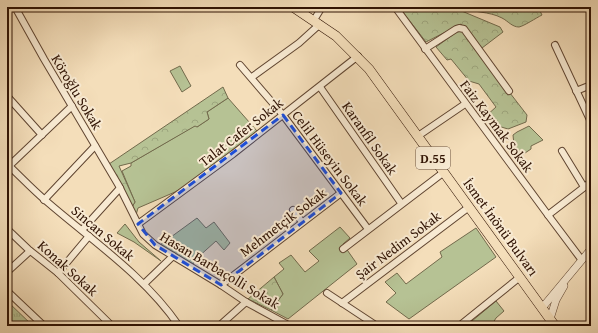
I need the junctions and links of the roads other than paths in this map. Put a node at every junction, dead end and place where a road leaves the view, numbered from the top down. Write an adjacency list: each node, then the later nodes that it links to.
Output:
1 (15, 7): 17 (street, Köroğlu Sokak)
2 (293, 7): 5 (main road, İsmet İnönü Bulvarı / D.55)
3 (322, 7): 5 (street)
4 (395, 7): 7 (street, Faiz Kaymak Sokak)
5 (317, 22): 8 (main road, İsmet İnönü Bulvarı / D.55); 10 (street)
6 (555, 45): 14 (street)
7 (425, 49): 13 (street); 16 (street, Faiz Kaymak Sokak)
8 (358, 56): 12 (street, Talat Cafer Sokak); 21 (main road, İsmet İnönü Bulvarı / D.55)
9 (240, 65): 10 (street, Celil Hüseyin Sokak)
10 (252, 77): 18 (street, Celil Hüseyin Sokak)
11 (591, 85): 14 (street)
12 (320, 87): 18 (street, Talat Cafer Sokak); 31 (street, Karanfil Sokak)
13 (509, 91)
14 (576, 91): 19 (street)
15 (7, 96): 20 (street)
16 (466, 104): 21 (street); 34 (street, Faiz Kaymak Sokak)
17 (72, 106): 20 (street); 22 (street, Köroğlu Sokak)
18 (283, 115): 29 (street, Celil Hüseyin Sokak); 36 (street, Talat Cafer Sokak)
19 (591, 122)
20 (42, 135): 24 (street)
21 (418, 136): 25 (main road, İsmet İnönü Bulvarı / D.55)
22 (95, 146): 28 (street, Köroğlu Sokak); 30 (street)
23 (562, 151): 27 (street)
24 (8, 165): 30 (street, Sincan Sokak)
25 (444, 172): 31 (street); 32 (main road, İsmet İnönü Bulvarı / D.55)
26 (591, 182): 27 (street)
27 (584, 187): 34 (street)
28 (120, 188): 36 (street, Hasan Barbaçolli Sokak); 39 (street)
29 (342, 193): 35 (street, Mehmetçik Sokak); 38 (street, Celil Hüseyin Sokak)
30 (44, 200): 39 (street, Sincan Sokak)
31 (401, 203): 38 (street)
32 (469, 207): 49 (main road, İsmet İnönü Bulvarı / D.55); 55 (street, Şair Nedim Sokak)
33 (293, 210): 35 (street)
34 (548, 216): 45 (street, Faiz Kaymak Sokak)
35 (302, 222): 51 (street, Mehmetçik Sokak)
36 (138, 224): 44 (street, Hasan Barbaçolli Sokak)
37 (7, 229): 43 (street, Konak Sokak)
38 (368, 229): 41 (street)
39 (82, 230): 40 (street, Sincan Sokak)
40 (89, 236): 48 (street); 50 (street, Sincan Sokak)
41 (343, 249)
42 (591, 249): 45 (street)
43 (30, 251): 47 (street); 48 (street, Konak Sokak)
44 (173, 256): 50 (street); 51 (street, Hasan Barbaçolli Sokak)
45 (582, 259): 46 (street)
46 (573, 270): 56 (street); 57 (street)
47 (7, 272)
48 (58, 273): 59 (street, Konak Sokak)
49 (520, 277): 56 (main road, İsmet İnönü Bulvarı / D.55); 64 (street)
50 (144, 284): 60 (street, Sincan Sokak)
51 (221, 285): 54 (street, Hasan Barbaçolli Sokak)
52 (7, 291): 58 (street)
53 (327, 293): 55 (street)
54 (246, 302): 61 (street); 62 (street, Hasan Barbaçolli Sokak)
55 (342, 303): 63 (street)
56 (542, 308): 57 (main road, İsmet İnönü Bulvarı / D.55)
57 (552, 322)
58 (44, 326)
59 (112, 326)
60 (179, 326)
61 (219, 326)
62 (290, 326)
63 (377, 326)
64 (459, 326)

